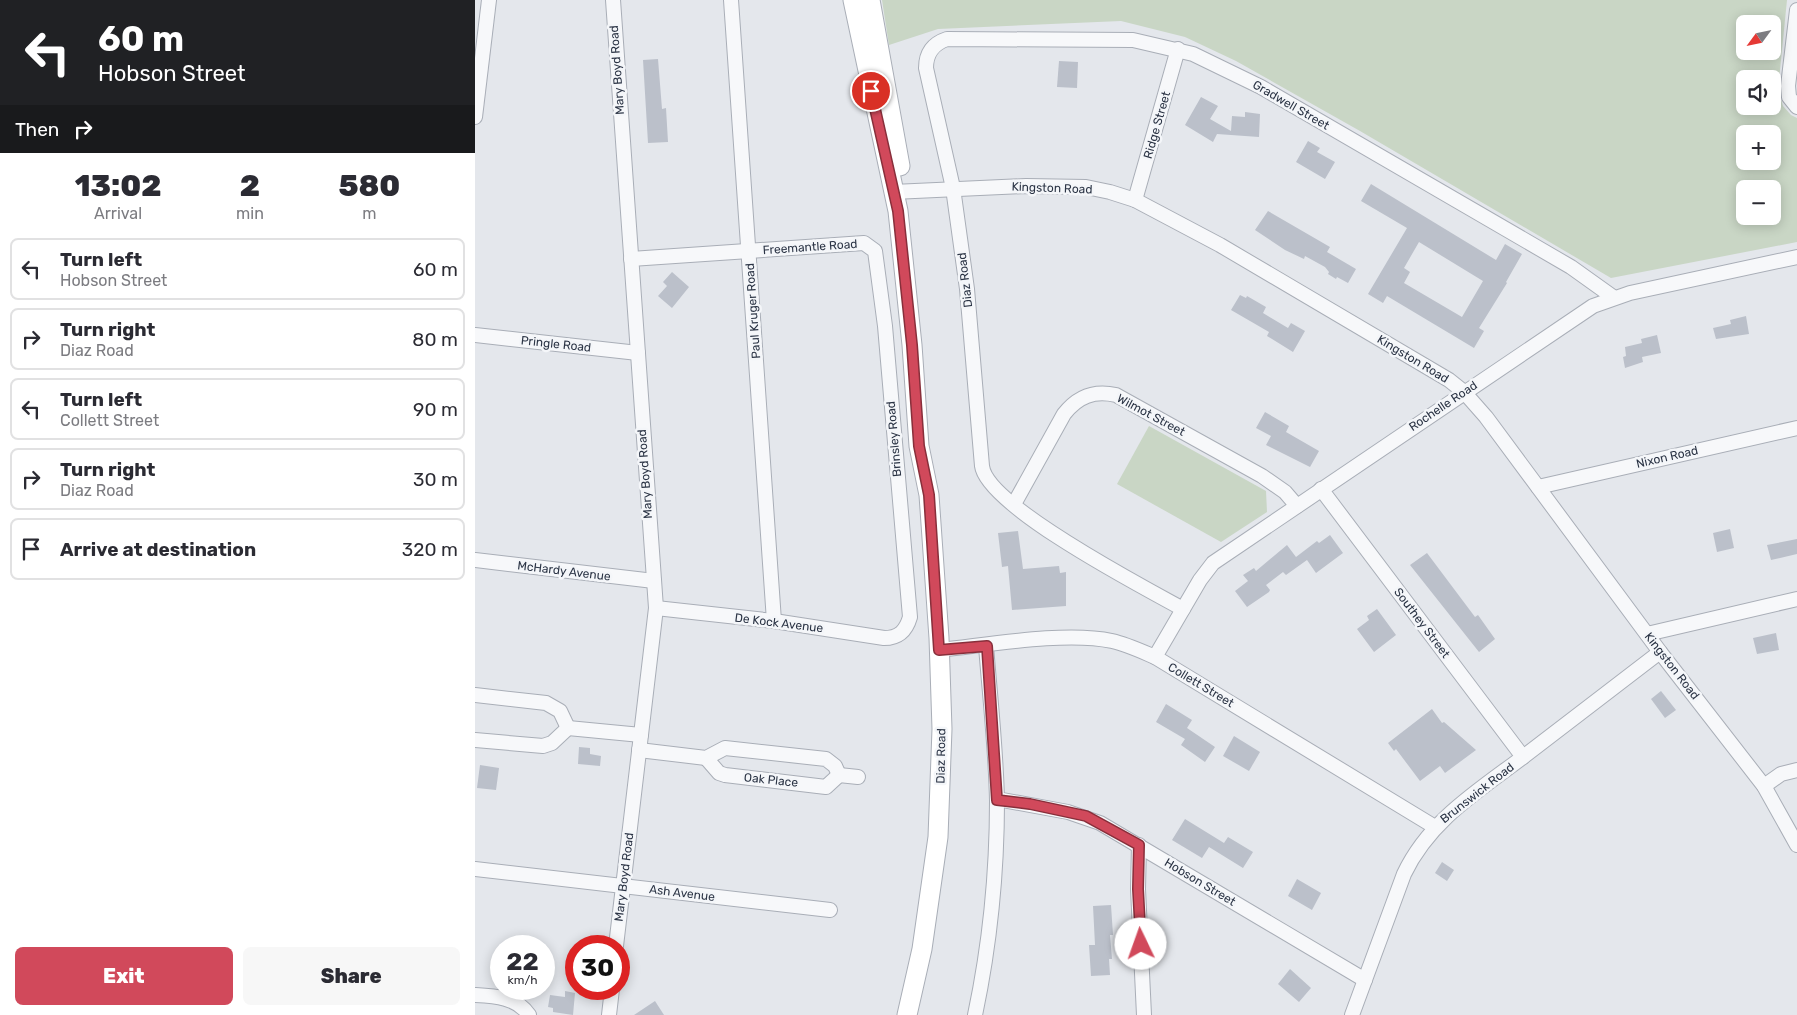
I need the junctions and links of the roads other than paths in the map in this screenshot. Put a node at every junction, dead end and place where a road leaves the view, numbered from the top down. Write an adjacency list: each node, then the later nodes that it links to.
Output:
1 (489, 0): 10 (street)
2 (613, 0): 17 (street, Mary Boyd Road)
3 (731, 0): 15 (street, Paul Kruger Road)
4 (853, 0): 12 (street, Diaz Road)
5 (870, 0): 12 (street, Diaz Road)
6 (1797, 10): 9 (street)
7 (932, 47): 8 (street, Gradwell Street); 11 (street, Diaz Road)
8 (1178, 49): 13 (street, Ridge Street); 18 (street, Gradwell Street)
9 (1794, 105)
10 (475, 117)
11 (953, 188): 12 (street, Kingston Road); 13 (street, Kingston Road); 25 (street, Diaz Road)
12 (899, 192): 36 (street, Diaz Road)
13 (1135, 200): 21 (street, Kingston Road)
14 (868, 245): 15 (street, Freemantle Road); 33 (street, Brinsley Road)
15 (749, 252): 17 (street, Freemantle Road); 32 (street, Paul Kruger Road)
16 (1797, 257): 18 (street, Rochelle Road)
17 (631, 259): 20 (street, Mary Boyd Road)
18 (1613, 298): 21 (street, Rochelle Road)
19 (475, 335): 20 (street, Pringle Road)
20 (638, 353): 28 (street, Mary Boyd Road)
21 (1464, 392): 23 (street, Kingston Road); 24 (street, Rochelle Road)
22 (1797, 428): 23 (street, Nixon Road)
23 (1538, 487): 34 (street, Kingston Road)
24 (1321, 489): 26 (street, Rochelle Road); 44 (street, Southey Street)
25 (1014, 504): 26 (street, Wilmot Street); 31 (street)
26 (1297, 506): 31 (street, Rochelle Road)
27 (475, 560): 28 (street, McHardy Avenue)
28 (654, 581): 30 (street, Mary Boyd Road)
29 (1797, 599): 34 (street)
30 (656, 608): 32 (street, De Kock Avenue); 41 (street, Mary Boyd Road)
31 (1183, 608): 38 (street, Rochelle Road)
32 (774, 622): 33 (street, De Kock Avenue)
33 (901, 634)
34 (1647, 634): 37 (street, Kingston Road)
35 (987, 646): 36 (street, Collett Street); 38 (street, Collett Street); 50 (street)
36 (939, 650): 63 (street, Diaz Road)
37 (1660, 652): 44 (street, Brunswick Road); 49 (street, Kingston Road)
38 (1155, 657): 51 (street, Collett Street)
39 (475, 695): 40 (street)
40 (568, 728): 41 (street); 42 (street)
41 (641, 735): 43 (street, Mary Boyd Road)
42 (475, 740)
43 (639, 750): 45 (street); 55 (street, Mary Boyd Road)
44 (1523, 757): 51 (street, Brunswick Road)
45 (706, 758): 47 (street); 47 (street, Oak Place)
46 (1797, 770): 49 (street)
47 (839, 775): 48 (street)
48 (858, 777)
49 (1764, 786): 53 (street, Kingston Road)
50 (997, 800): 52 (street, Hobson Street); 64 (street)
51 (1435, 827): 58 (street, Brunswick Road)
52 (1139, 845): 58 (street, Hobson Street); 65 (street)
53 (1797, 845)
54 (475, 869): 55 (street, Ash Avenue)
55 (623, 886): 56 (street, Ash Avenue); 57 (street, Mary Boyd Road)
56 (830, 910)
57 (617, 935)
58 (1365, 980): 66 (street, Brunswick Road)
59 (475, 995): 61 (street)
60 (610, 1000): 62 (street)
61 (529, 1015)
62 (609, 1015)
63 (907, 1015)
64 (975, 1015)
65 (1144, 1015)
66 (1352, 1015)

